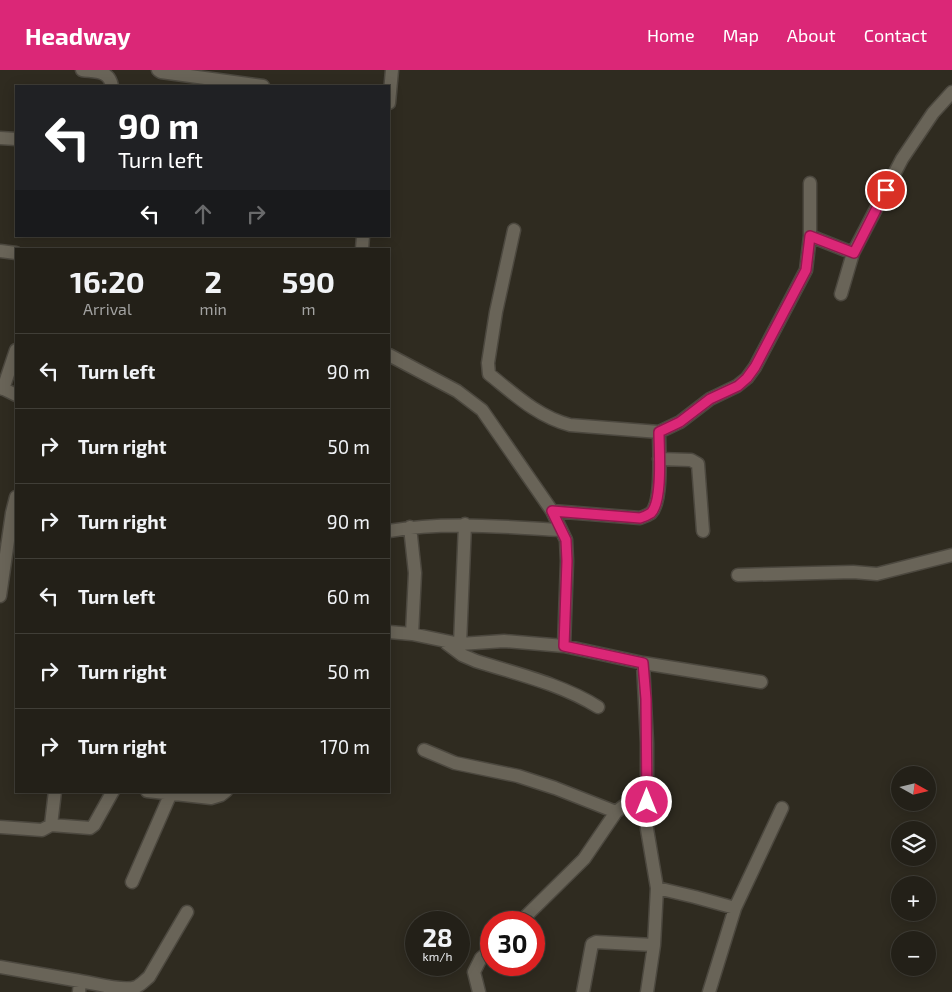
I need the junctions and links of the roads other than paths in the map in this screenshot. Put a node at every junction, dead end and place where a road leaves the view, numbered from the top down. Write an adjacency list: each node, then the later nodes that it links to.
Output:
1 (82, 70): 4 (street)
2 (158, 70): 5 (street)
3 (392, 70): 6 (street)
4 (112, 85)
5 (256, 85)
6 (390, 92)
7 (952, 92): 15 (street)
8 (0, 138): 9 (street)
9 (15, 139)
10 (810, 182): 12 (street)
11 (514, 230): 21 (street)
12 (810, 236): 15 (street); 21 (street)
13 (0, 250): 14 (street)
14 (15, 253)
15 (854, 253): 16 (street)
16 (841, 294)
17 (15, 353): 19 (street)
18 (390, 356): 24 (street)
19 (2, 388): 20 (street)
20 (15, 394)
21 (659, 432): 22 (street)
22 (659, 459): 24 (street); 29 (street)
23 (15, 501): 32 (street)
24 (552, 511): 28 (street)
25 (465, 524): 26 (street); 28 (street); 36 (street)
26 (410, 527): 27 (street); 34 (street)
27 (390, 530)
28 (562, 530): 37 (street)
29 (703, 531)
30 (952, 555): 31 (street)
31 (738, 575)
32 (0, 596)
33 (390, 632): 34 (street)
34 (412, 634): 35 (street)
35 (442, 640): 36 (street); 40 (street)
36 (460, 644): 37 (street)
37 (564, 646): 38 (street)
38 (643, 663): 39 (street); 42 (street)
39 (761, 682)
40 (598, 707)
41 (424, 750): 48 (street)
42 (647, 788): 48 (street); 52 (street)
43 (55, 793): 49 (street)
44 (112, 793): 49 (street)
45 (171, 793): 46 (street); 51 (street)
46 (224, 793)
47 (782, 808): 53 (street)
48 (616, 812): 54 (street)
49 (50, 825): 50 (street)
50 (0, 827)
51 (132, 882)
52 (657, 888): 53 (street); 56 (street)
53 (735, 908): 63 (street)
54 (531, 911)
55 (187, 912): 59 (street)
56 (654, 945): 61 (street); 62 (street)
57 (480, 960): 60 (street)
58 (0, 966): 59 (street)
59 (79, 986)
60 (479, 992)
61 (583, 992)
62 (647, 992)
63 (709, 992)

